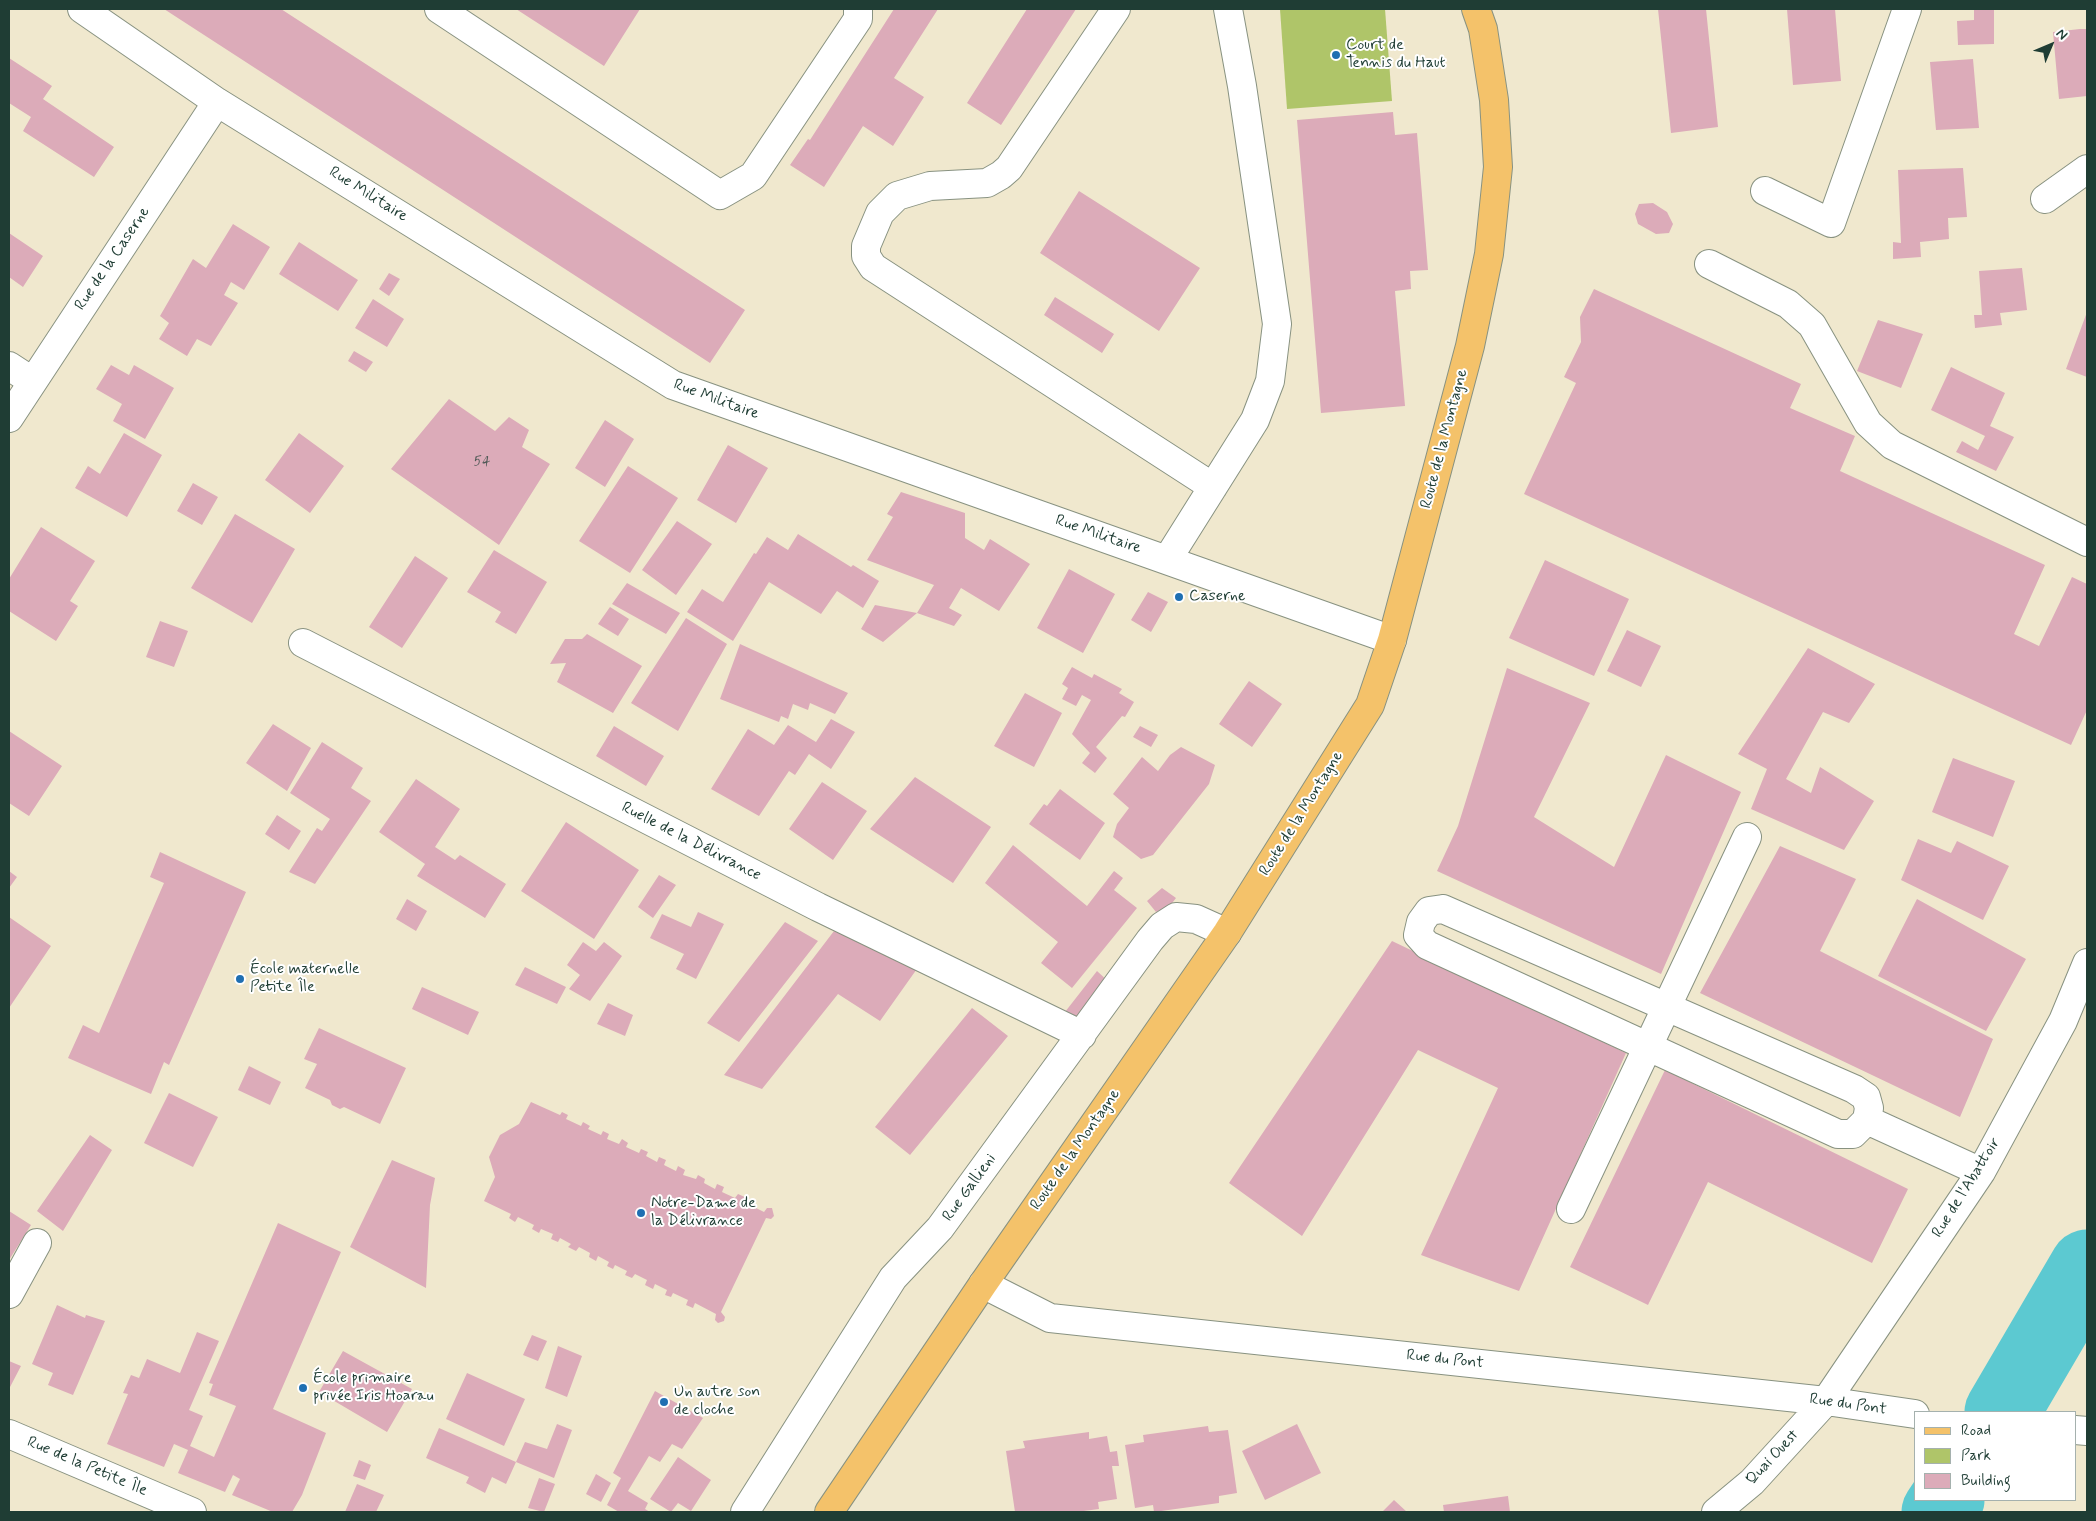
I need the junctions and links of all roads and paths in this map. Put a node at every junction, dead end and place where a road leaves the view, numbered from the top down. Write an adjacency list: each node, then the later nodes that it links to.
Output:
1 (82, 9): 8 (street, Rue Militaire)
2 (439, 9): 3 (street)
3 (858, 9)
4 (1116, 9): 16 (street)
5 (1228, 9): 16 (street)
6 (1476, 9): 19 (main road, Route de la Montagne)
7 (1907, 9): 10 (street)
8 (217, 102): 14 (street, Rue de la Caserne); 18 (street, Rue Militaire)
9 (2087, 169): 11 (street)
10 (1765, 191)
11 (2045, 199)
12 (1709, 264): 17 (street)
13 (9, 366): 14 (street)
14 (32, 381): 15 (street, Rue de la Caserne)
15 (9, 418)
16 (1213, 487): 18 (street)
17 (2087, 542)
18 (1166, 560): 19 (street, Rue Militaire)
19 (1392, 640): 22 (main road, Route de la Montagne)
20 (303, 643): 25 (street, Ruelle de la Délivrance)
21 (1747, 837): 24 (street)
22 (1227, 933): 25 (street, Rue Gallieni); 31 (main road, Route de la Montagne)
23 (2087, 963): 28 (street, Rue de l'Abattoir)
24 (1666, 1006): 26 (street); 26 (street); 27 (street)
25 (1082, 1035): 37 (street, Rue Gallieni)
26 (1646, 1047): 27 (street); 29 (street)
27 (1867, 1120): 28 (street)
28 (1981, 1172): 33 (street, Rue de l'Abattoir)
29 (1571, 1209)
30 (37, 1243): 32 (street)
31 (983, 1284): 33 (street, Rue du Pont); 38 (main road, Route de la Montagne)
32 (9, 1294)
33 (1826, 1401): 34 (street, Rue du Pont); 39 (street, Quai Ouest)
34 (1914, 1414)
35 (9, 1434): 36 (street, Rue de la Petite Île)
36 (192, 1512)
37 (745, 1512)
38 (828, 1512)
39 (1716, 1512)

